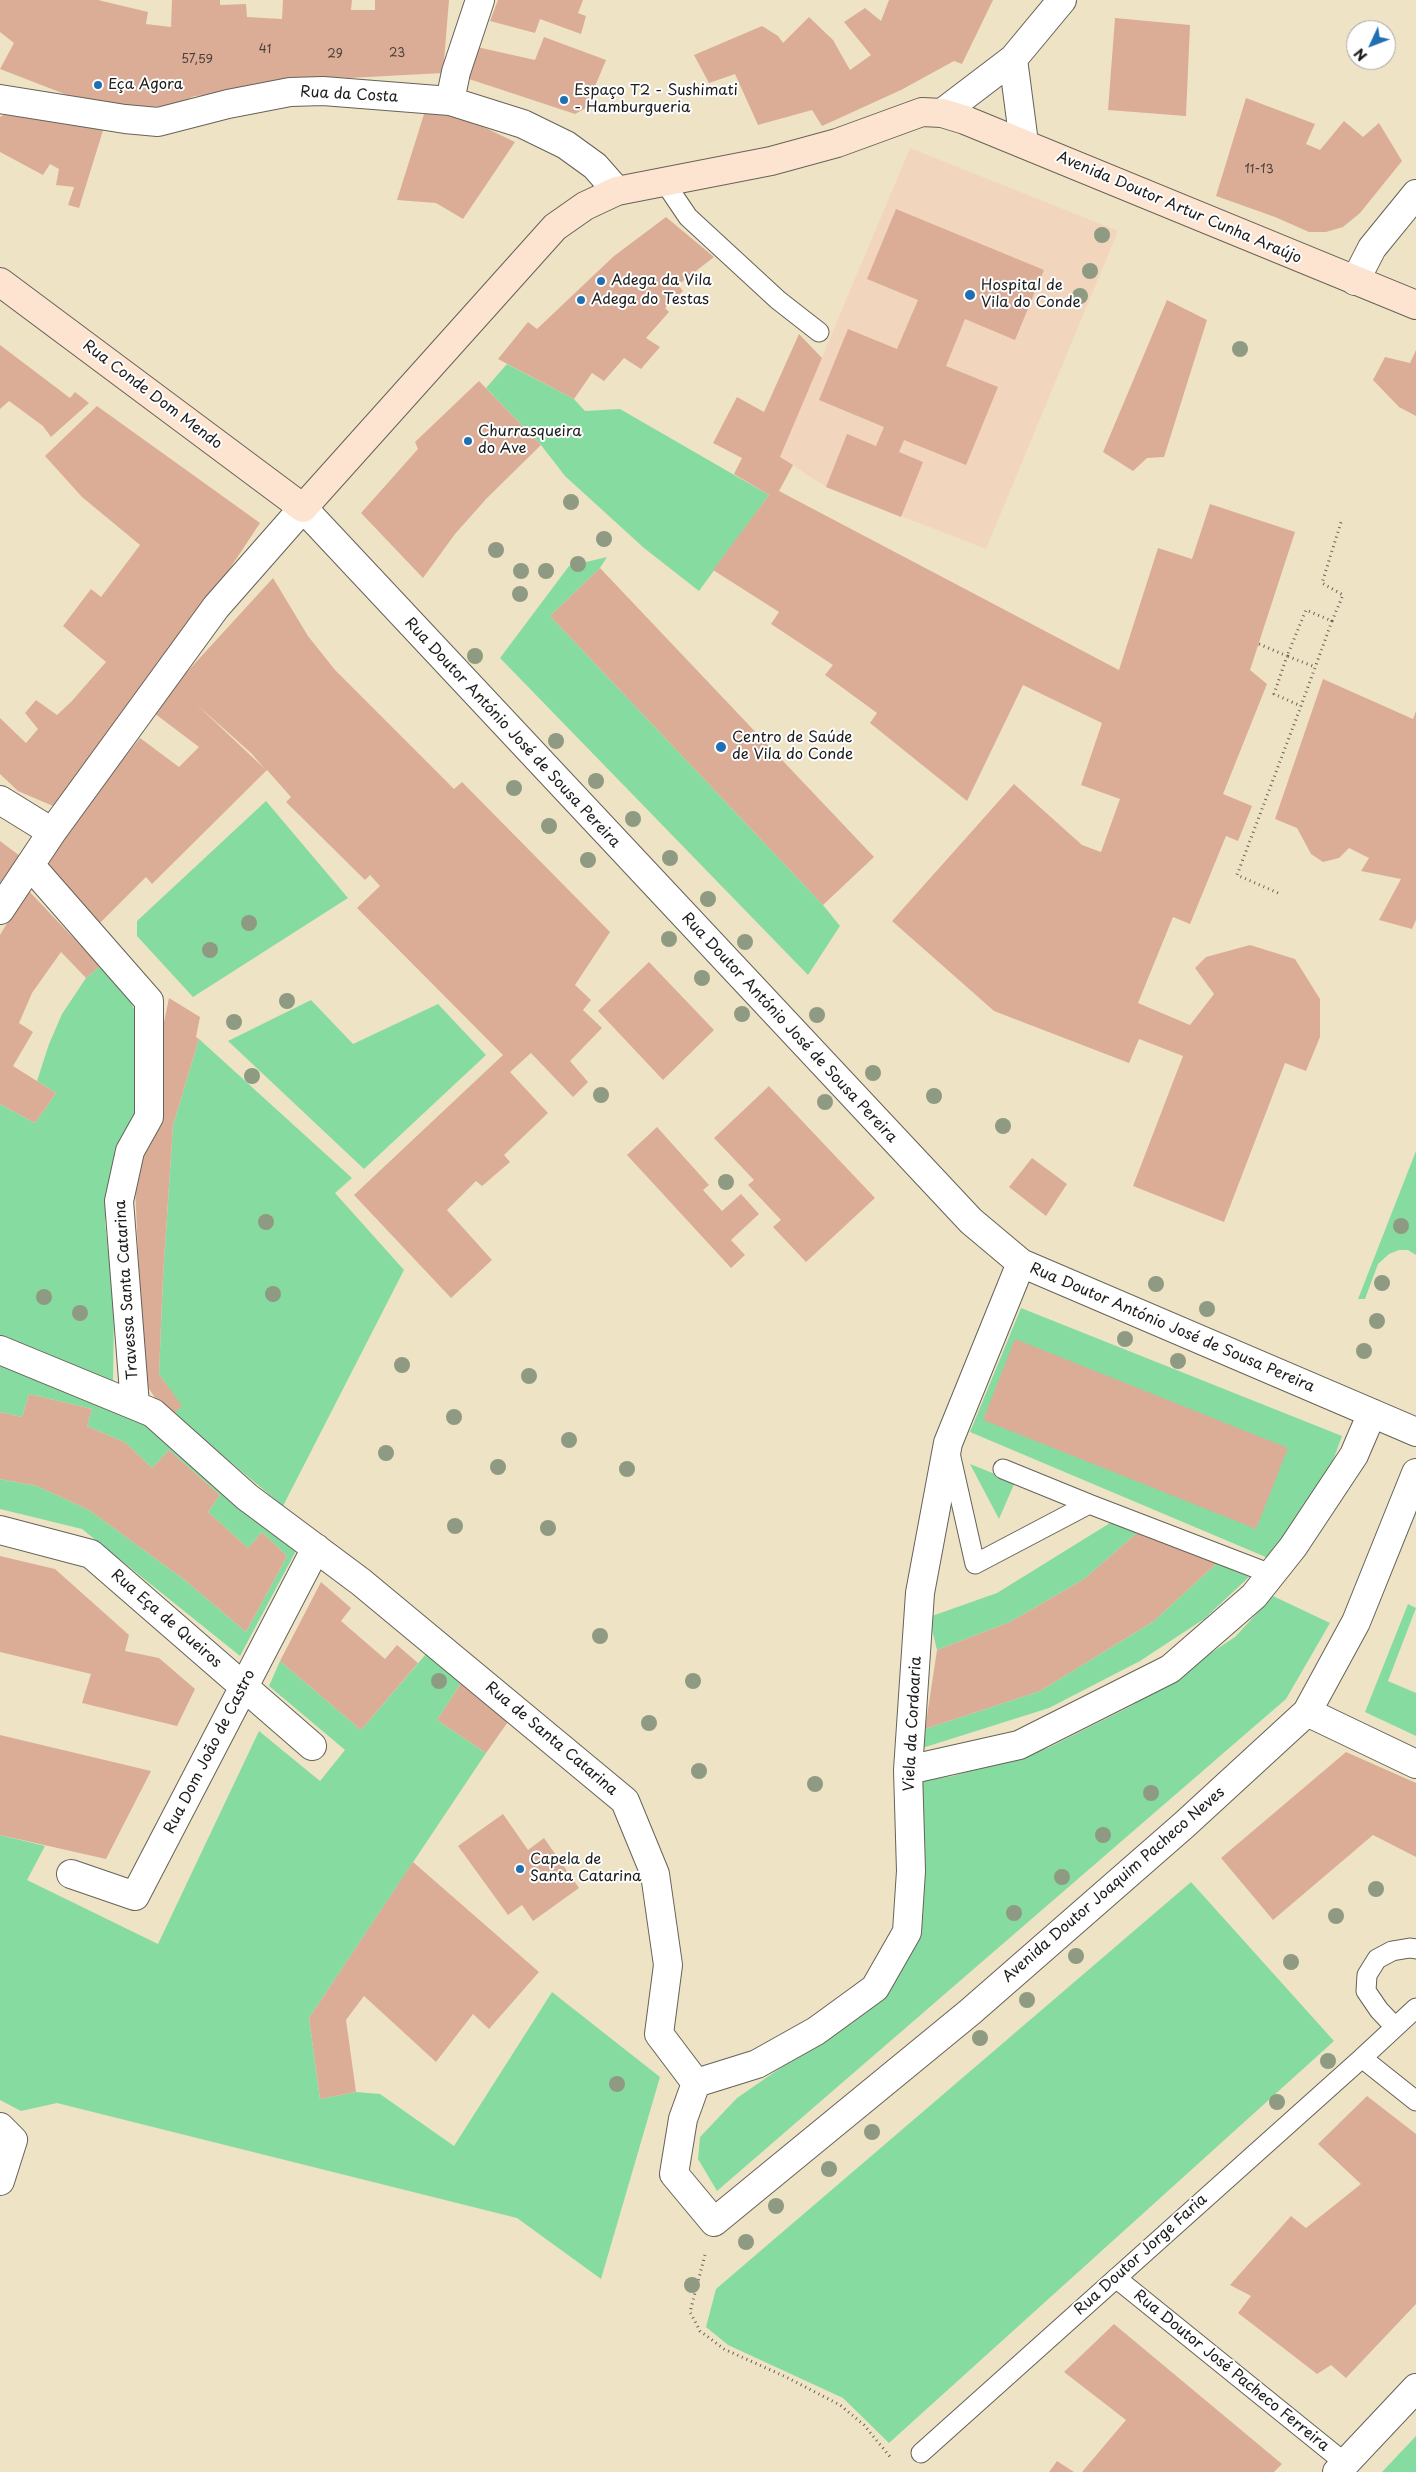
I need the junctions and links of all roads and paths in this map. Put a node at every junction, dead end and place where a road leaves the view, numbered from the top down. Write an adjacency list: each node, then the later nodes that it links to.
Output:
1 (480, 0): 5 (street)
2 (1062, 0): 3 (street)
3 (1014, 59): 6 (street); 7 (street)
4 (0, 99): 5 (street, Rua da Costa)
5 (450, 101): 9 (street, Rua da Costa)
6 (942, 113): 7 (street, Avenida Doutor Artur Cunha Araújo); 8 (street)
7 (1024, 143): 11 (street, Avenida Doutor Artur Cunha Araújo)
8 (665, 182): 9 (street); 14 (lane)
9 (617, 192): 15 (street)
10 (1416, 194): 11 (street)
11 (1355, 281): 13 (street, Avenida Doutor Artur Cunha Araújo)
12 (0, 282): 15 (street, Rua Conde Dom Mendo)
13 (1416, 305)
14 (820, 332)
15 (303, 508): 23 (street); 27 (street, Rua Doutor António José de Sousa Pereira)
16 (1342, 520): 17 (path)
17 (1332, 621): 19 (path); 20 (path)
18 (1258, 644): 19 (path)
19 (1287, 656): 20 (path); 21 (path)
20 (1315, 667): 21 (path)
21 (1301, 706): 25 (path)
22 (0, 800): 23 (street)
23 (52, 832): 24 (street)
24 (30, 865): 26 (street); 29 (street, Travessa Santa Catarina)
25 (1278, 893)
26 (0, 910)
27 (1021, 1263): 30 (street, Rua Doutor António José de Sousa Pereira); 32 (street, Viela da Cordoaria)
28 (0, 1350): 29 (street, Rua de Santa Catarina)
29 (134, 1405): 37 (street, Rua de Santa Catarina)
30 (1372, 1413): 31 (street, Rua Doutor António José de Sousa Pereira); 38 (street)
31 (1416, 1432)
32 (948, 1443): 35 (lane); 43 (street, Viela da Cordoaria)
33 (1003, 1469): 35 (lane)
34 (1416, 1473): 40 (street, Avenida Doutor Joaquim Pacheco Neves)
35 (1089, 1504): 38 (lane)
36 (0, 1530): 39 (street, Rua Eça de Queiros)
37 (316, 1548): 39 (street, Rua Dom João de Castro); 49 (street, Rua de Santa Catarina)
38 (1271, 1574): 43 (street)
39 (244, 1686): 41 (street, Rua Eça de Queiros); 44 (street, Rua Dom João de Castro)
40 (1307, 1712): 42 (street); 53 (street, Avenida Doutor Joaquim Pacheco Neves)
41 (312, 1746)
42 (1416, 1764)
43 (908, 1770): 49 (street, Viela da Cordoaria)
44 (71, 1874)
45 (1416, 1949): 47 (lane)
46 (1416, 2008): 47 (lane, Rua Doutor Jorge Faria)
47 (1395, 2027): 48 (lane, Rua Doutor Jorge Faria)
48 (1362, 2058): 50 (lane); 54 (lane, Rua Doutor Jorge Faria)
49 (696, 2083): 53 (street)
50 (1416, 2101)
51 (7, 2133): 52 (street)
52 (0, 2181)
53 (714, 2222): 57 (path)
54 (1116, 2278): 56 (lane, Rua Doutor Jorge Faria); 58 (lane, Rua Doutor José Pacheco Ferreira)
55 (1416, 2388): 58 (street)
56 (921, 2453)
57 (897, 2465)
58 (1341, 2468)

